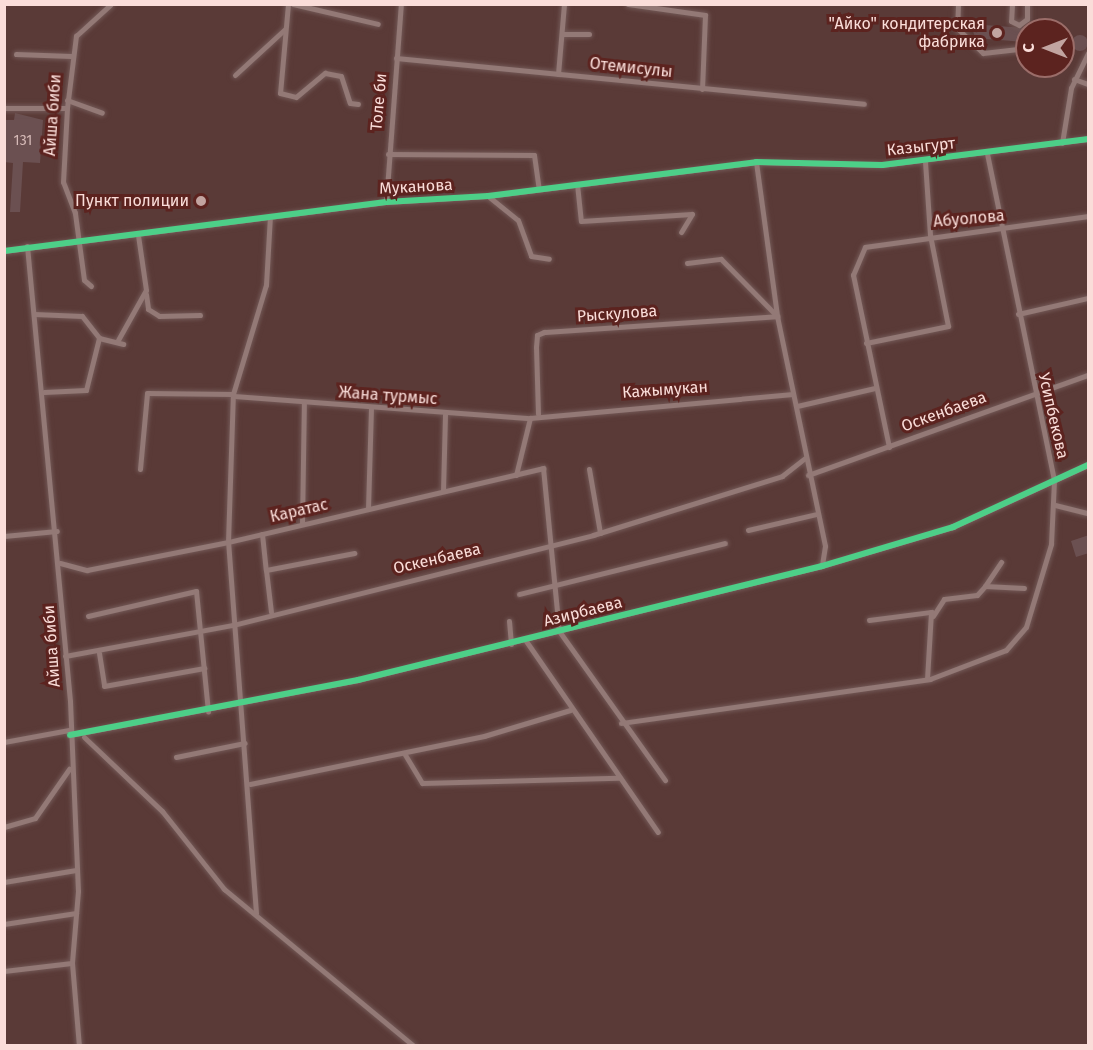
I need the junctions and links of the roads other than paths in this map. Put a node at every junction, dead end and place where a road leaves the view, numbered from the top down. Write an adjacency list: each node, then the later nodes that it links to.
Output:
1 (111, 4): 17 (street, Айша биби)
2 (288, 4): 11 (street)
3 (293, 4): 10 (street)
4 (401, 4): 18 (street, Толе би)
5 (564, 4): 12 (street)
6 (628, 4): 23 (street)
7 (958, 4): 14 (street)
8 (1012, 4): 9 (street)
9 (1027, 4)
10 (378, 24)
11 (285, 29): 20 (street); 25 (street)
12 (562, 34): 13 (street); 19 (street)
13 (589, 34)
14 (1015, 49)
15 (1089, 53): 21 (street)
16 (16, 54): 17 (street)
17 (71, 56): 24 (street, Айша биби)
18 (396, 58): 19 (street, Отемисулы); 32 (street, Толе би)
19 (558, 74): 23 (street, Отемисулы)
20 (235, 75)
21 (1074, 79): 22 (street); 31 (street)
22 (1089, 84)
23 (702, 89): 26 (street, Отемисулы)
24 (68, 100): 28 (street, Айша биби); 29 (street)
25 (358, 104)
26 (864, 104)
27 (4, 108): 28 (street)
28 (67, 108): 46 (street, Айша биби)
29 (102, 113)
30 (1089, 139): 31 (street, Казыгурт)
31 (1062, 143): 33 (street, Казыгурт)
32 (388, 154): 37 (street); 39 (street, Толе би)
33 (987, 154): 34 (street, Казыгурт); 42 (street, Усипбекова)
34 (925, 160): 35 (street, Казыгурт); 45 (street)
35 (756, 162): 36 (street, Муканова); 57 (street)
36 (578, 184): 37 (street, Муканова); 43 (street)
37 (539, 189): 38 (street, Муканова)
38 (488, 196): 39 (street, Муканова); 49 (street)
39 (386, 202): 40 (street, Муканова)
40 (270, 216): 44 (street, Муканова); 67 (street)
41 (1089, 216): 42 (street, Абуолова)
42 (1003, 230): 45 (street, Абуолова); 55 (street, Усипбекова)
43 (681, 232)
44 (138, 235): 46 (street, Муканова); 52 (street)
45 (930, 235): 60 (street, Абуолова); 60 (street)
46 (77, 241): 47 (street, Муканова); 51 (street, Айша биби)
47 (27, 246): 48 (street, Муканова); 54 (street, Айша биби)
48 (4, 251)
49 (549, 259)
50 (687, 262): 57 (street)
51 (91, 286)
52 (146, 290): 56 (street); 59 (street)
53 (1089, 298): 55 (street)
54 (34, 314): 58 (street); 64 (street, Айша биби)
55 (1018, 314): 65 (street, Усипбекова)
56 (200, 315)
57 (777, 316): 66 (street); 72 (street, Рыскулова)
58 (99, 338): 59 (street); 64 (street)
59 (118, 340): 61 (street)
60 (866, 343): 63 (street)
61 (123, 344)
62 (1089, 375): 65 (street, Оскенбаева)
63 (875, 388): 69 (street); 74 (street)
64 (44, 392): 89 (street, Айша биби)
65 (1034, 393): 74 (street, Оскенбаева); 81 (street, Усипбекова)
66 (793, 394): 69 (street); 72 (street, Кажымукан)
67 (234, 395): 68 (street, Жана турмыс); 78 (street); 93 (street)
68 (304, 403): 70 (street, Жана турмыс); 87 (street)
69 (797, 405): 75 (street)
70 (371, 408): 71 (street, Жана турмыс); 84 (street)
71 (445, 414): 73 (street, Жана турмыс); 82 (street)
72 (538, 414): 73 (street, Жана турмыс)
73 (530, 418): 80 (street)
74 (889, 447): 79 (street, Оскенбаева)
75 (805, 458): 79 (street); 90 (street, Оскенбаева)
76 (1089, 465): 81 (street, Азирбаева)
77 (589, 469): 90 (street)
78 (140, 470)
79 (808, 475): 86 (street)
80 (516, 476): 82 (street, Каратас); 95 (street, Каратас)
81 (1054, 480): 83 (street, Усипбекова); 99 (street, Азирбаева)
82 (443, 491): 84 (street, Каратас)
83 (1055, 504): 85 (street); 118 (street, Усипбекова)
84 (368, 509): 87 (street, Каратас)
85 (1089, 513)
86 (816, 514): 88 (street); 99 (street)
87 (302, 524): 91 (street, Каратас)
88 (748, 530)
89 (57, 531): 92 (street); 98 (street, Айша биби)
90 (600, 533): 95 (street, Оскенбаева)
91 (262, 534): 93 (street, Каратас); 100 (street)
92 (4, 536)
93 (228, 542): 98 (street, Каратас); 110 (street)
94 (725, 543): 102 (street)
95 (548, 547): 102 (street); 105 (street, Оскенбаева)
96 (354, 553): 100 (street)
97 (1001, 562): 101 (street)
98 (60, 563): 116 (street, Айша биби)
99 (822, 566): 112 (street, Азирбаева)
100 (266, 570): 105 (street)
101 (985, 586): 103 (street); 107 (street)
102 (553, 588): 104 (street); 112 (street)
103 (1024, 588)
104 (519, 594)
105 (271, 612): 110 (street, Оскенбаева)
106 (88, 616): 111 (street)
107 (933, 616): 108 (street); 118 (street)
108 (869, 620)
109 (509, 621): 114 (street)
110 (233, 625): 111 (street, Оскенбаева); 119 (street)
111 (202, 630): 115 (street, Оскенбаева); 117 (street)
112 (559, 631): 113 (street, Азирбаева); 122 (street)
113 (526, 641): 114 (street, Азирбаева); 120 (street)
114 (511, 644): 119 (street, Азирбаева)
115 (99, 653): 116 (street, Оскенбаева); 117 (street)
116 (65, 656): 123 (street, Айша биби)
117 (204, 668): 121 (street)
118 (927, 679): 122 (street, Усипбекова)
119 (240, 704): 121 (street, Азирбаева); 126 (street)
120 (570, 710): 127 (street); 130 (street)
121 (208, 711): 124 (street, Азирбаева)
122 (621, 723): 131 (street)
123 (69, 733): 124 (street, Азирбаева); 125 (street, Азирбаева); 129 (street, Айша биби)
124 (84, 737): 138 (street)
125 (4, 742)
126 (245, 743): 128 (street); 132 (street)
127 (404, 753): 130 (street); 132 (street)
128 (176, 757)
129 (70, 767): 133 (street); 135 (street, Айша биби)
130 (618, 778): 134 (street)
131 (665, 780)
132 (250, 784): 138 (street)
133 (4, 827)
134 (658, 832)
135 (76, 870): 136 (street); 137 (street, Айша биби)
136 (4, 882)
137 (76, 913): 139 (street); 140 (street, Айша биби)
138 (256, 913): 143 (street)
139 (4, 924)
140 (72, 963): 141 (street); 142 (street, Айша биби)
141 (4, 971)
142 (79, 1046)
143 (414, 1046)

